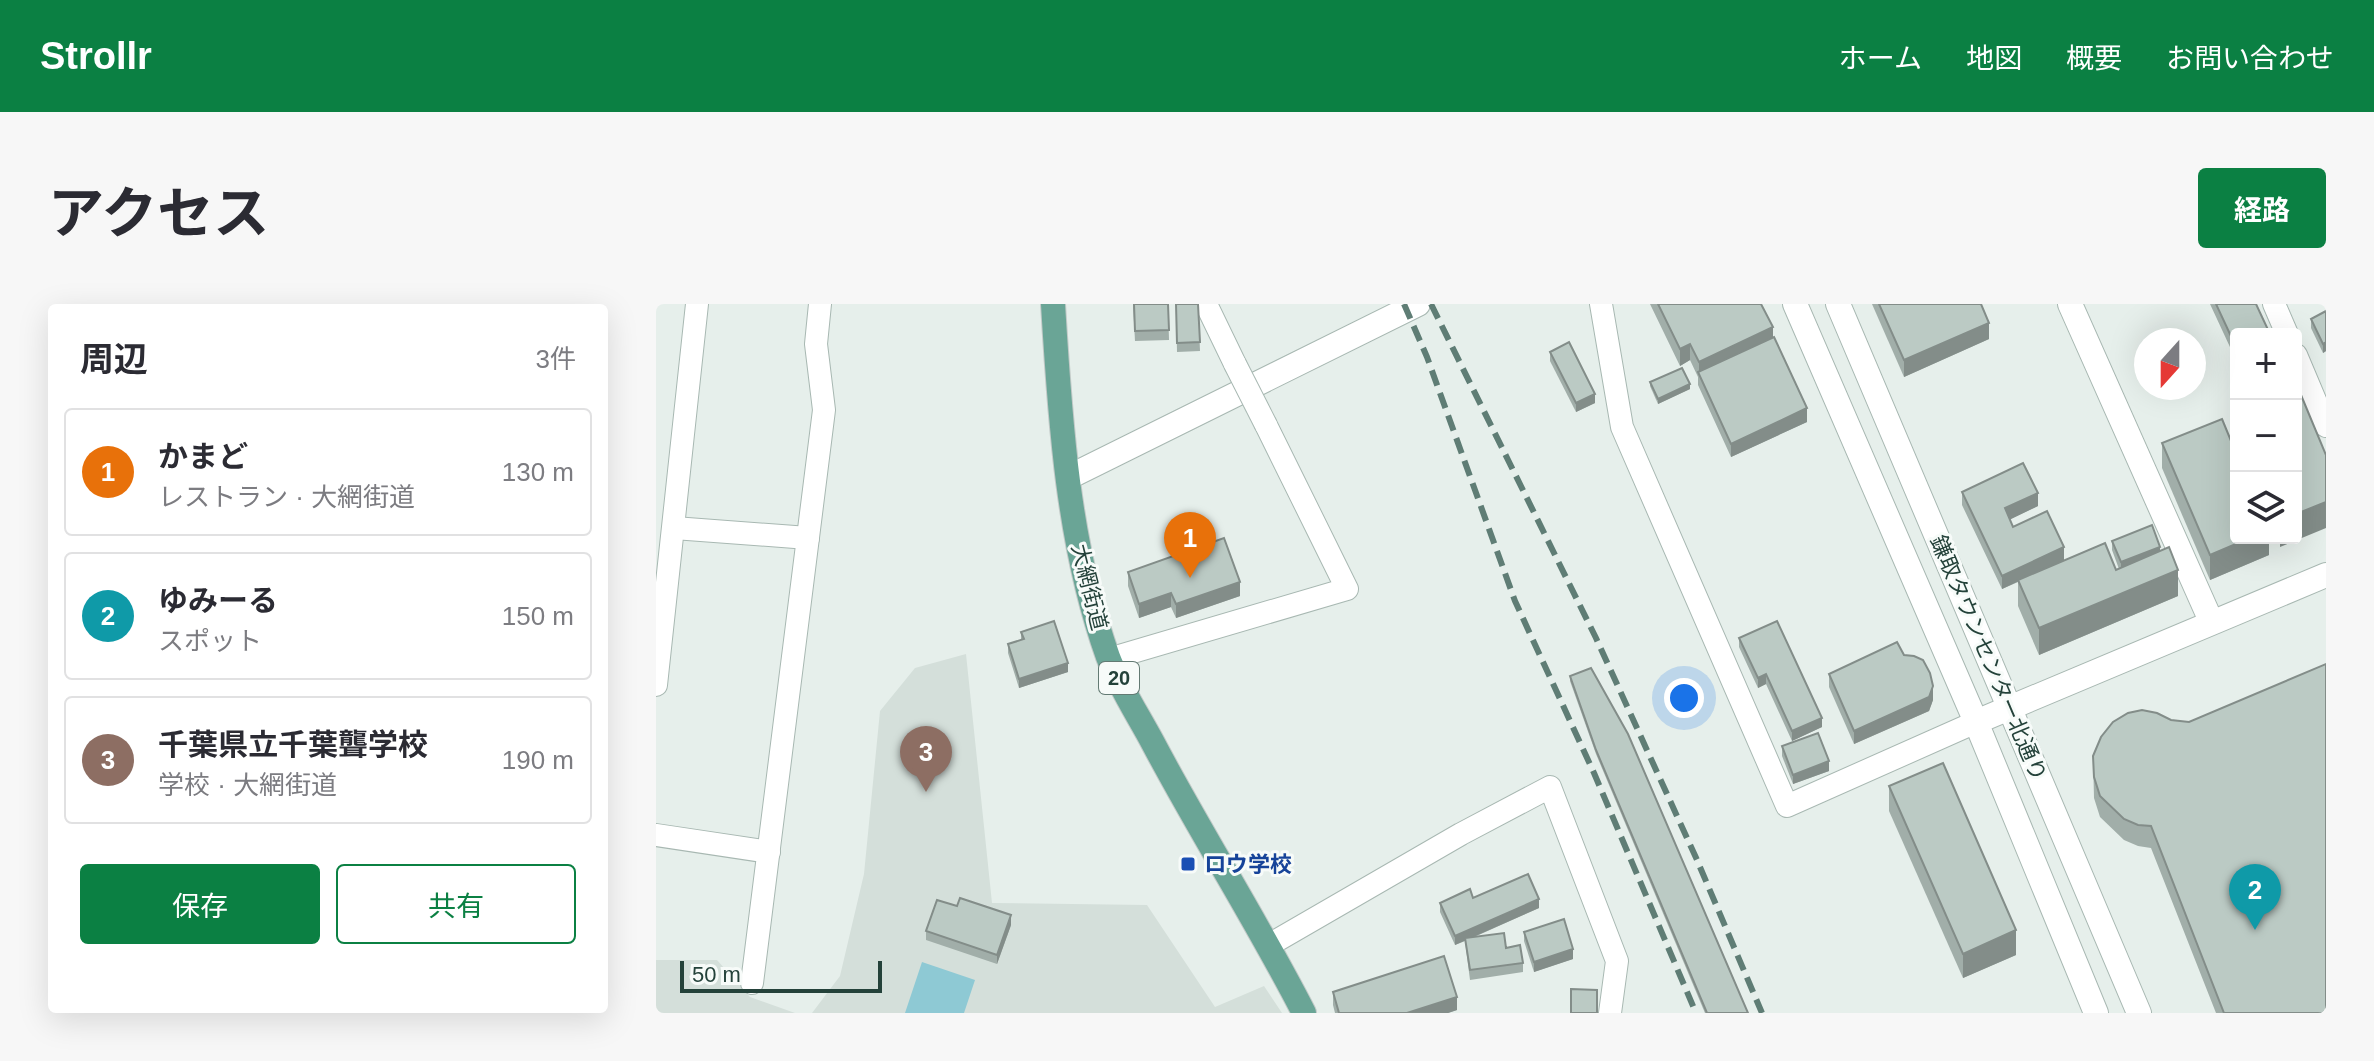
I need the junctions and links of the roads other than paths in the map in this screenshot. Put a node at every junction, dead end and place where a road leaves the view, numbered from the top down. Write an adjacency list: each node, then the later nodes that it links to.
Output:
1 (697, 304): 15 (street)
2 (820, 304): 16 (street)
3 (1053, 304): 14 (main road, 大網街道 / 20)
4 (1206, 304): 19 (street, bridge)
5 (1418, 304): 14 (street)
6 (1601, 304): 22 (street)
7 (1795, 304): 22 (street, 鎌取タウンセンター北通り)
8 (1838, 304): 21 (street, 鎌取タウンセンター北通り)
9 (2070, 304): 18 (street)
10 (2274, 304): 11 (street)
11 (2284, 328)
12 (2302, 369): 13 (street)
13 (2326, 426)
14 (1069, 477): 19 (main road, 大網街道 / 20)
15 (674, 528): 16 (street); 20 (street)
16 (808, 538): 24 (street)
17 (2326, 575): 18 (street)
18 (2211, 621): 21 (street)
19 (1109, 659): 25 (main road, 大網街道 / 20)
20 (656, 685)
21 (2011, 709): 22 (street); 30 (street, 鎌取タウンセンター北通り)
22 (1976, 722): 29 (street, 鎌取タウンセンター北通り)
23 (656, 835): 24 (street)
24 (769, 852): 26 (street)
25 (1269, 945): 27 (main road, 大網街道 / 20); 28 (street)
26 (752, 983)
27 (1304, 1013)
28 (1610, 1013)
29 (2096, 1013)
30 (2139, 1013)

